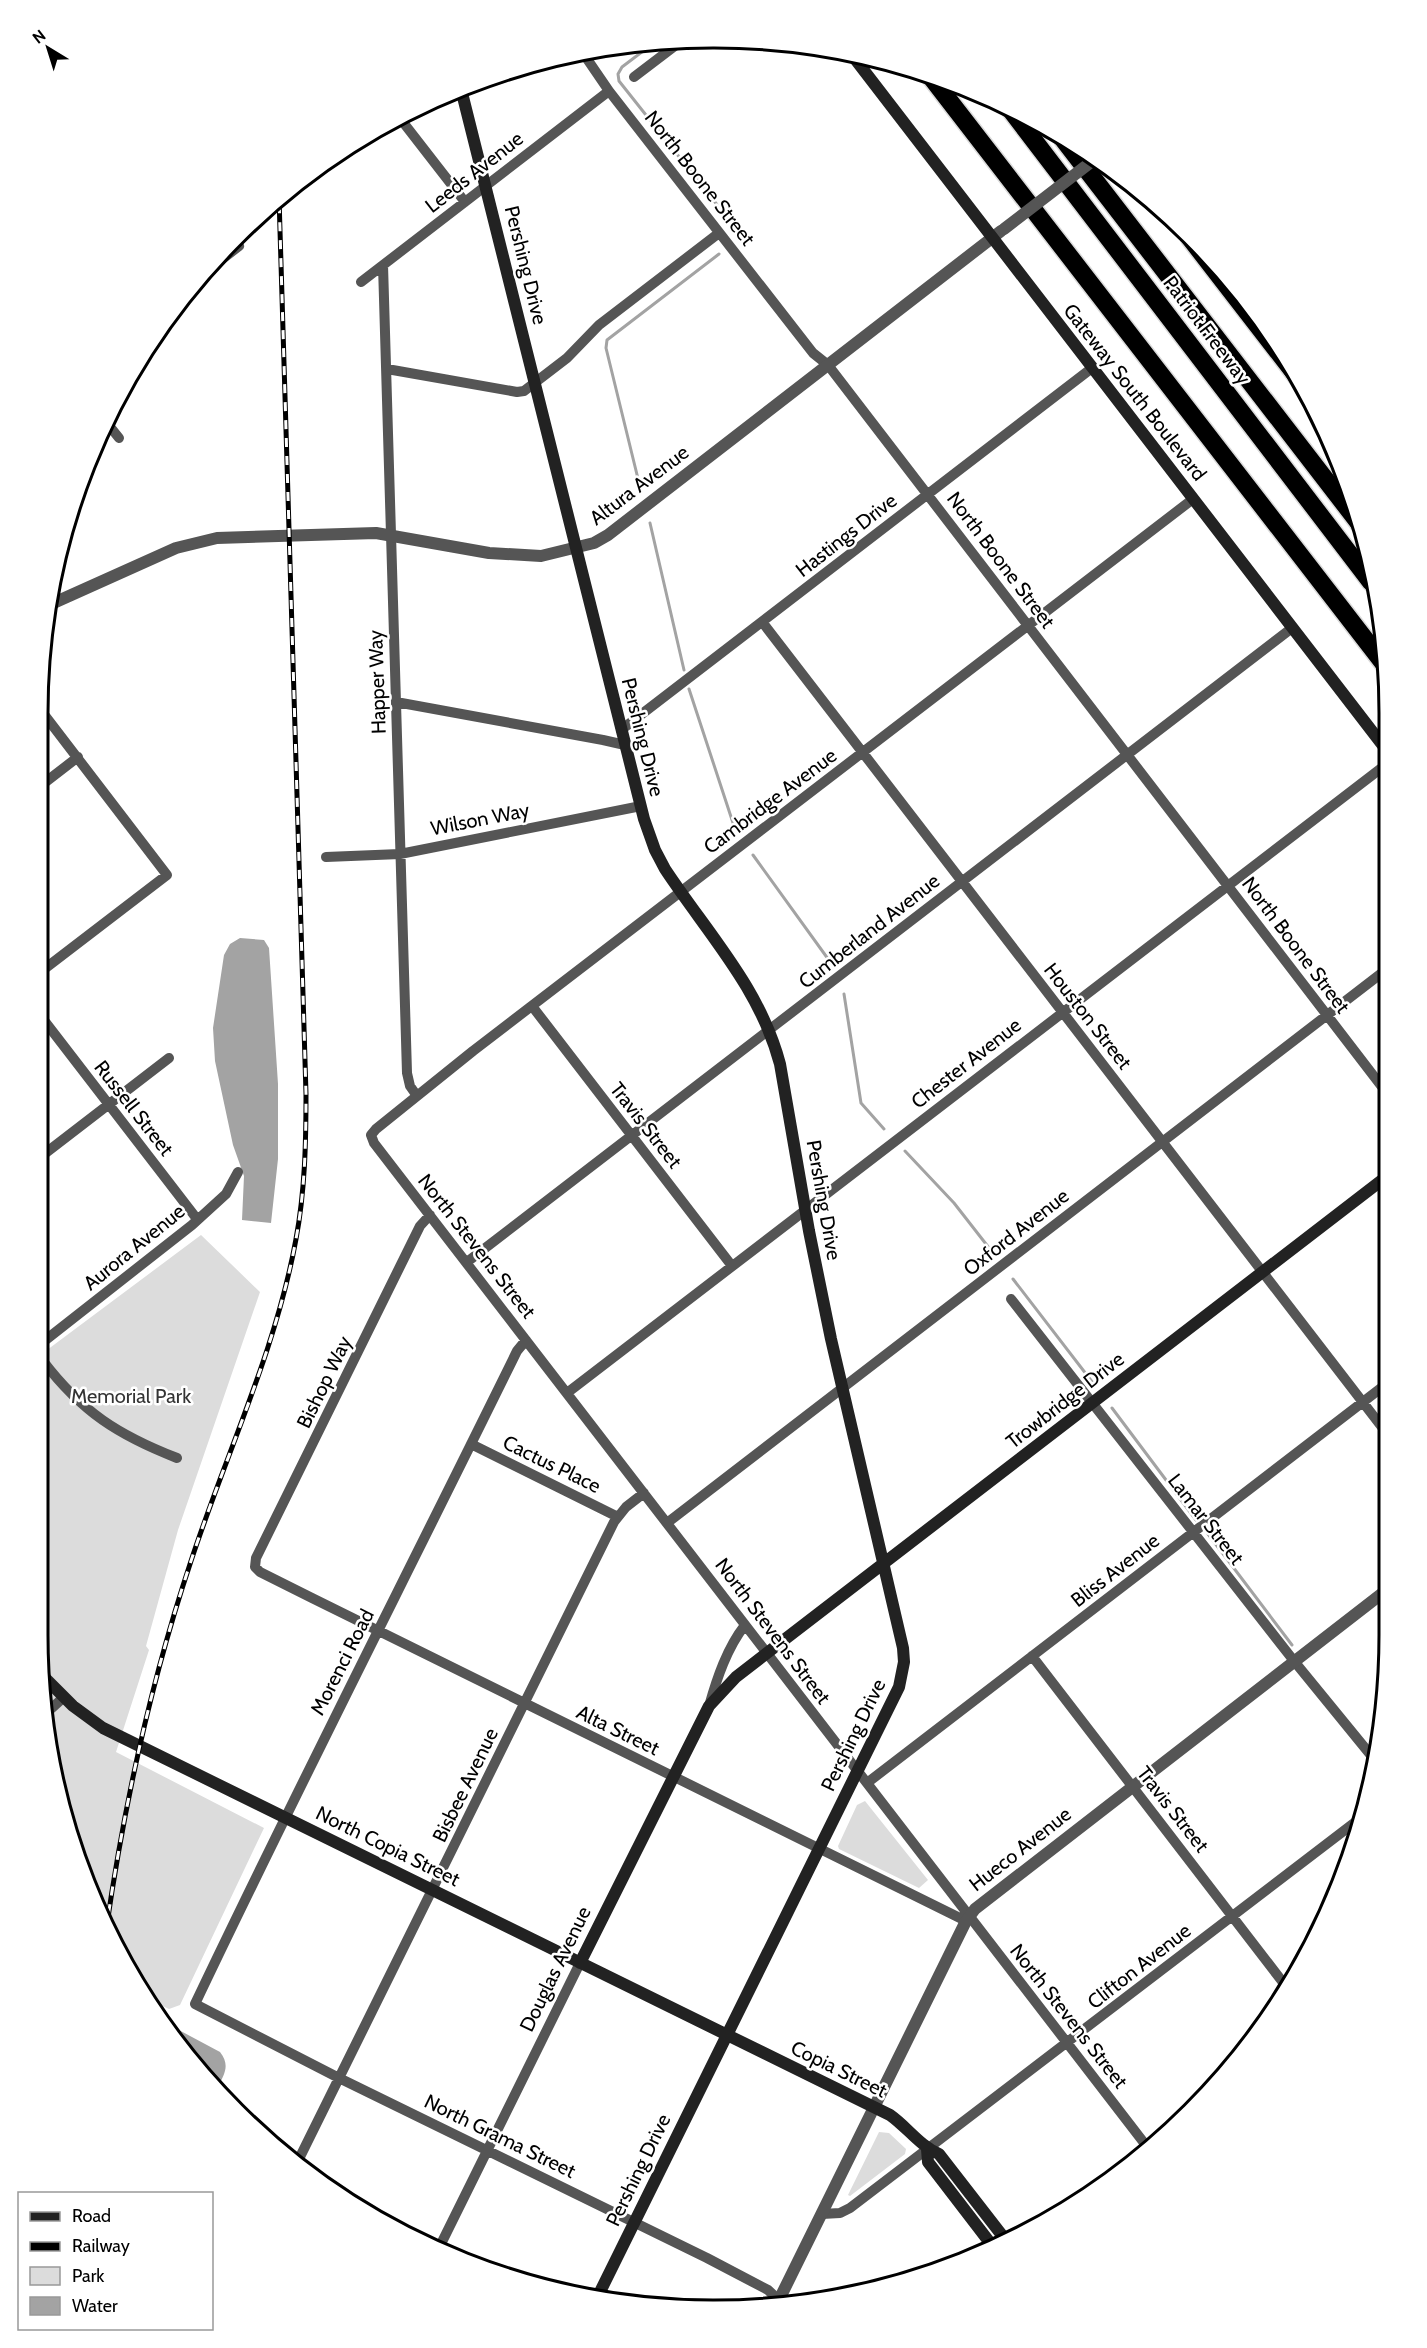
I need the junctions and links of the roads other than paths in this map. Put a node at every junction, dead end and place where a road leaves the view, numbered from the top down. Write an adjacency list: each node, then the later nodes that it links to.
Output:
1 (671, 49): 4 (street)
2 (588, 60): 6 (street, North Boone Street)
3 (859, 65): 15 (main road, Gateway South Boulevard)
4 (634, 77)
5 (939, 88): 34 (highway)
6 (609, 91): 12 (street, Leeds Avenue); 14 (street, North Boone Street)
7 (464, 97): 12 (main road, Pershing Drive)
8 (405, 124): 13 (street)
9 (1022, 124): 29 (highway, Patriot Freeway)
10 (1078, 157): 26 (highway, Patriot Freeway)
11 (1089, 164): 15 (street, Altura Avenue, bridge)
12 (486, 186): 13 (street, Leeds Avenue); 21 (main road, Pershing Drive)
13 (465, 202): 16 (street, Leeds Avenue)
14 (719, 233): 18 (street, North Boone Street); 21 (street)
15 (991, 238): 18 (street, Altura Avenue); 19 (main road, Gateway South Boulevard)
16 (383, 265): 17 (street, Leeds Avenue); 20 (street, Happer Way)
17 (361, 282)
18 (828, 365): 24 (street, North Boone Street); 28 (street, Altura Avenue)
19 (1092, 368): 24 (street, Hastings Drive); 25 (main road, Gateway South Boulevard)
20 (387, 369): 21 (street); 27 (street, Happer Way)
21 (535, 383): 28 (main road, Pershing Drive)
22 (112, 430): 23 (street)
23 (119, 438)
24 (928, 494): 31 (street, Hastings Drive); 32 (street, North Boone Street)
25 (1193, 498): 32 (street, Cambridge Avenue); 33 (main road, Gateway South Boulevard)
26 (1346, 506)
27 (391, 536): 28 (street, Altura Avenue); 30 (street, Altura Avenue); 35 (street, Happer Way)
28 (575, 549): 37 (main road, Pershing Drive)
29 (1363, 572)
30 (58, 601)
31 (763, 623): 37 (street, Hastings Drive); 40 (street, Houston Street)
32 (1028, 625): 40 (street, Cambridge Avenue); 41 (street, North Boone Street)
33 (1293, 628): 38 (main road, Gateway South Boulevard); 41 (street, Cumberland Avenue)
34 (1376, 654)
35 (396, 702): 39 (street); 46 (street, Happer Way)
36 (48, 719): 42 (street)
37 (621, 730): 39 (main road, Pershing Drive)
38 (1379, 740)
39 (625, 746): 45 (main road, Pershing Drive)
40 (864, 752): 48 (street, Houston Street); 50 (street, Cambridge Avenue)
41 (1128, 755): 48 (street, Cumberland Avenue); 49 (street, North Boone Street)
42 (78, 758): 44 (street); 51 (street)
43 (1379, 770): 49 (street, Chester Avenue)
44 (48, 780)
45 (640, 806): 46 (street, Wilson Way); 50 (main road, Pershing Drive)
46 (400, 854): 47 (street, Wilson Way); 60 (street, Happer Way)
47 (326, 857)
48 (963, 881): 54 (street, Houston Street); 57 (street, Cumberland Avenue)
49 (1227, 885): 54 (street, Chester Avenue); 55 (street, North Boone Street)
50 (680, 892): 53 (street, Cambridge Avenue); 57 (main road, Pershing Drive)
51 (48, 966)
52 (1379, 975): 55 (street, Oxford Avenue)
53 (532, 1006): 60 (street, Cambridge Avenue); 63 (street, Travis Street)
54 (1063, 1012): 64 (street, Houston Street); 68 (street, Chester Avenue)
55 (1327, 1015): 59 (street, North Boone Street); 64 (street, Oxford Avenue)
56 (48, 1025): 61 (street, Russell Street)
57 (770, 1030): 63 (street, Cumberland Avenue); 68 (main road, Pershing Drive)
58 (169, 1058): 61 (street)
59 (1379, 1083)
60 (417, 1096): 62 (street, Cambridge Avenue)
61 (109, 1104): 65 (street); 70 (street, Russell Street)
62 (371, 1136): 69 (street, North Stevens Street)
63 (632, 1136): 71 (street, Cumberland Avenue); 72 (street, Travis Street)
64 (1162, 1142): 73 (street, Houston Street); 78 (street, Oxford Avenue)
65 (48, 1151)
66 (238, 1172): 70 (street, Aurora Avenue)
67 (1379, 1182): 73 (main road, Trowbridge Drive)
68 (806, 1210): 72 (street, Chester Avenue); 78 (main road, Pershing Drive)
69 (430, 1215): 71 (street, North Stevens Street); 91 (street, Bishop Way)
70 (197, 1219): 75 (street, Aurora Avenue)
71 (467, 1262): 76 (street, North Stevens Street)
72 (732, 1266): 80 (street, Chester Avenue)
73 (1263, 1272): 81 (street, Houston Street); 82 (main road, Trowbridge Drive)
74 (1011, 1299): 82 (street, Lamar Street)
75 (48, 1338)
76 (526, 1340): 80 (street, North Stevens Street); 84 (street, Morenci Road)
77 (48, 1368): 85 (street)
78 (842, 1388): 88 (street, Oxford Avenue); 90 (main road, Pershing Drive)
79 (1379, 1389): 81 (street, Bliss Avenue)
80 (567, 1393): 86 (street, North Stevens Street)
81 (1362, 1402): 83 (street, Houston Street); 89 (street, Bliss Avenue)
82 (1093, 1403): 89 (street, Lamar Street); 90 (main road, Trowbridge Drive)
83 (1379, 1423)
84 (471, 1444): 87 (street, Cactus Place); 94 (street, Morenci Road)
85 (177, 1458)
86 (644, 1493): 87 (street, Bisbee Avenue); 88 (street, North Stevens Street)
87 (618, 1516): 100 (street, Bisbee Avenue)
88 (667, 1522): 93 (street, North Stevens Street)
89 (1193, 1532): 96 (street, Bliss Avenue); 97 (street, Lamar Street)
90 (883, 1564): 95 (main road, Trowbridge Drive); 104 (main road, Pershing Drive)
91 (255, 1567): 94 (street, Alta Street)
92 (1379, 1596): 97 (street, Hueco Avenue)
93 (745, 1625): 95 (street, North Stevens Street); 101 (street, Douglas Avenue)
94 (379, 1630): 100 (street, Alta Street); 108 (street, Morenci Road)
95 (767, 1653): 101 (main road, Douglas Avenue); 104 (street, North Stevens Street)
96 (1032, 1656): 106 (street, Bliss Avenue); 107 (street, Travis Street)
97 (1294, 1661): 103 (street, Lamar Street); 107 (street, Hueco Avenue)
98 (50, 1683): 99 (main road, North Copia Street)
99 (64, 1697): 102 (street); 108 (main road, North Copia Street)
100 (525, 1703): 105 (street, Alta Street); 111 (street, Bisbee Avenue)
101 (709, 1706): 105 (main road, Douglas Avenue)
102 (52, 1707)
103 (1368, 1752)
104 (858, 1771): 106 (street, North Stevens Street); 110 (main road, Pershing Drive)
105 (673, 1777): 110 (street, Alta Street); 114 (main road, Douglas Avenue)
106 (867, 1783): 113 (street, North Stevens Street)
107 (1132, 1786): 112 (street, Travis Street); 113 (street, Hueco Avenue)
108 (284, 1816): 111 (main road, North Copia Street); 116 (street, Morenci Road)
109 (1351, 1826): 112 (street, Clifton Avenue)
110 (819, 1848): 113 (street, Alta Street); 117 (main road, Pershing Drive)
111 (433, 1890): 114 (main road, North Copia Street); 119 (street, Bisbee Avenue)
112 (1233, 1916): 115 (street, Travis Street); 118 (street, Clifton Avenue)
113 (968, 1919): 118 (street, North Stevens Street); 120 (street, Hueco Avenue)
114 (580, 1963): 117 (main road, North Copia Street); 122 (street, Douglas Avenue)
115 (1282, 1980)
116 (195, 2004): 119 (street, North Grama Street)
117 (726, 2036): 120 (main road, Copia Street); 126 (main road, Pershing Drive)
118 (1068, 2043): 121 (street, North Stevens Street); 123 (street, Clifton Avenue)
119 (339, 2078): 122 (street, North Grama Street); 124 (street, Bisbee Avenue)
120 (874, 2108): 123 (main road, Copia Street); 125 (street, Hueco Avenue)
121 (1143, 2142)
122 (488, 2149): 126 (street, North Grama Street); 129 (street, Douglas Avenue)
123 (927, 2149): 125 (street, Clifton Avenue); 127 (main road, Copia Street); 128 (main road, Copia Street)
124 (301, 2156)
125 (822, 2214): 131 (street, Hueco Avenue)
126 (634, 2222): 130 (main road, Pershing Drive); 132 (street, North Grama Street)
127 (1001, 2234)
128 (988, 2240)
129 (442, 2241)
130 (601, 2290)
131 (784, 2296)
132 (774, 2297)

